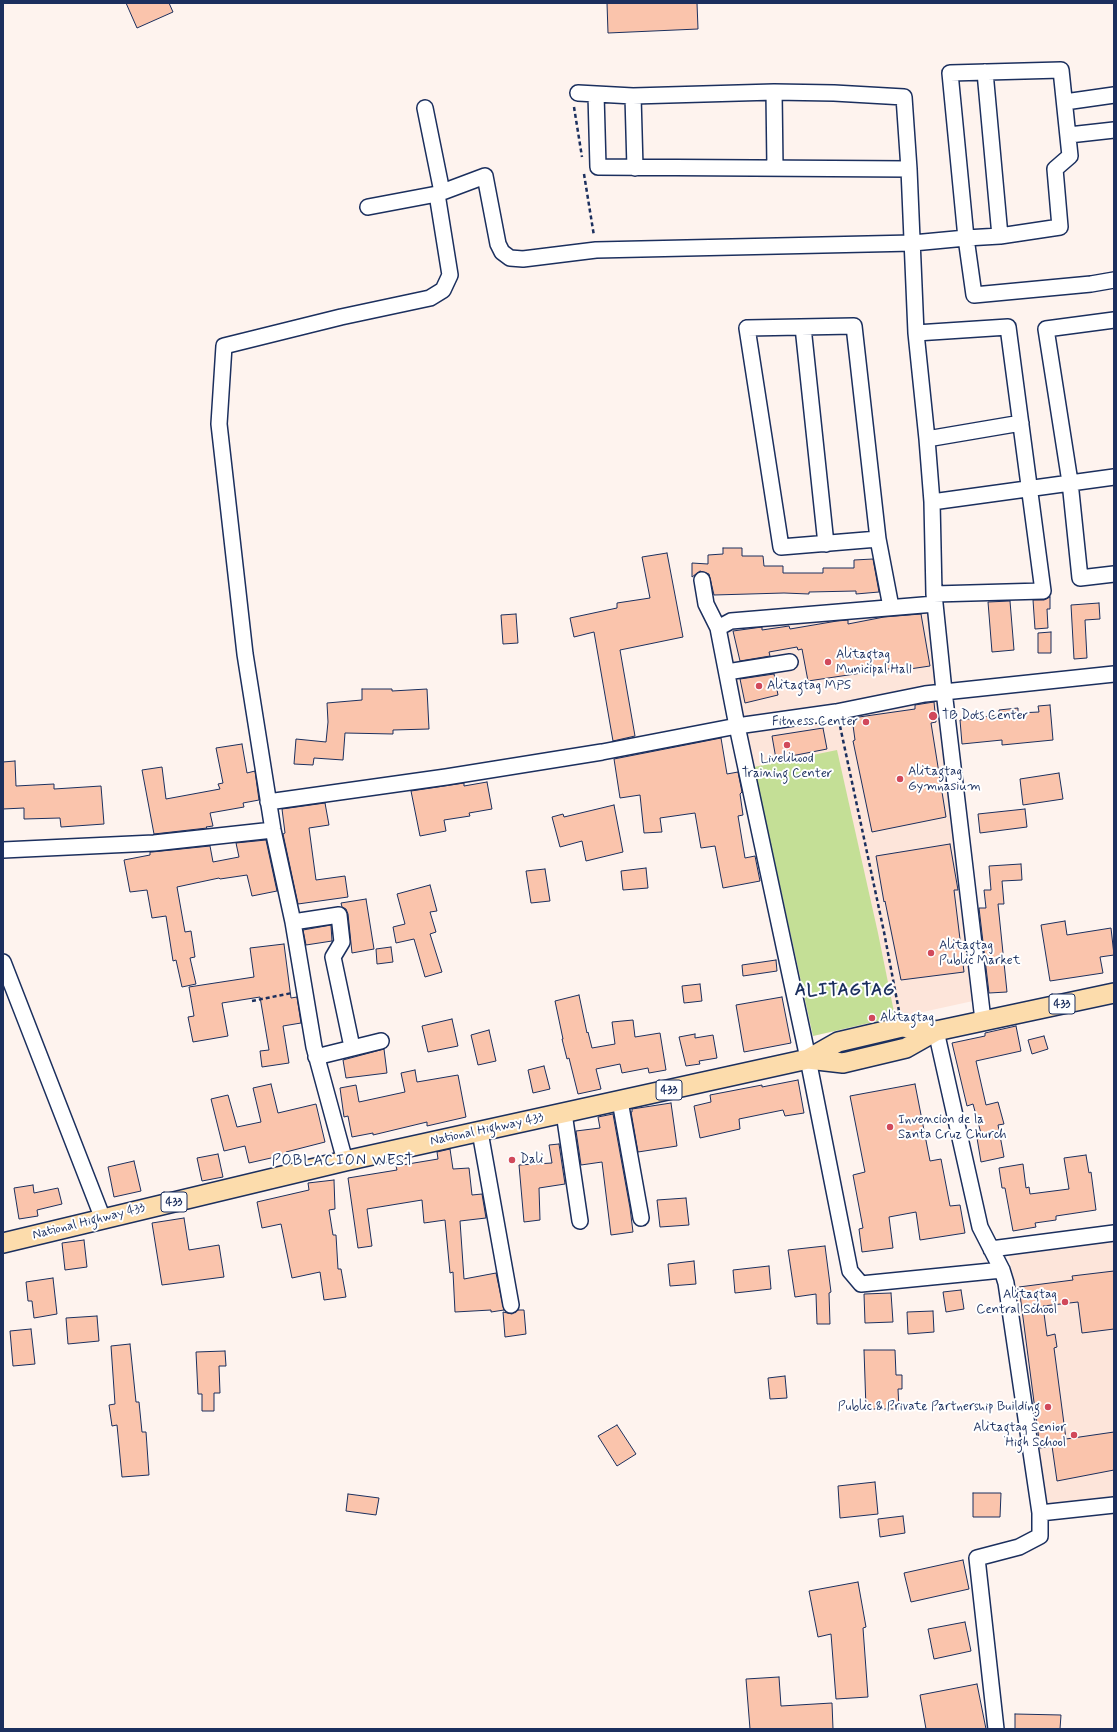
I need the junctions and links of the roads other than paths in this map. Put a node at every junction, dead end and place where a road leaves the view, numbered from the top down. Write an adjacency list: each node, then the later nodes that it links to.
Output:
1 (985, 72): 7 (street); 16 (street); 17 (street)
2 (774, 92): 6 (street); 12 (street); 13 (street)
3 (578, 93): 4 (street)
4 (596, 94): 6 (street); 11 (street)
5 (1114, 95): 7 (street)
6 (633, 96): 11 (street)
7 (1065, 102): 10 (street)
8 (425, 108): 14 (street)
9 (1114, 130): 10 (street)
10 (1069, 136): 16 (street)
11 (635, 168): 12 (street)
12 (775, 168): 13 (street)
13 (909, 169): 18 (street)
14 (440, 193): 15 (street); 18 (street); 41 (street)
15 (368, 207)
16 (1000, 236): 17 (street)
17 (966, 238): 18 (street); 19 (street)
18 (913, 243): 22 (street)
19 (1114, 280)
20 (1114, 320): 26 (street)
21 (803, 327): 29 (street); 30 (street); 30 (street)
22 (916, 332): 23 (street); 24 (street)
23 (1021, 423): 24 (street); 27 (street)
24 (927, 439): 28 (street)
25 (1114, 477): 26 (street)
26 (1070, 482): 27 (street); 31 (street)
27 (1030, 487): 28 (street); 33 (street)
28 (932, 502): 33 (street)
29 (878, 539): 30 (street); 34 (street)
30 (826, 544)
31 (1114, 574)
32 (702, 580): 35 (street)
33 (935, 599): 34 (street); 39 (street)
34 (891, 608): 35 (street)
35 (718, 628): 37 (street)
36 (790, 662): 37 (street)
37 (727, 672): 40 (street)
38 (1114, 674): 39 (street)
39 (944, 691): 40 (street); 47 (street)
40 (737, 726): 41 (street); 52 (street)
41 (268, 802): 42 (street)
42 (273, 830): 43 (street); 44 (street)
43 (3, 850)
44 (293, 922): 50 (street); 51 (street)
45 (3, 962): 58 (street)
46 (1114, 993): 47 (main road, National Highway 433 / 433)
47 (983, 1020): 48 (main road, National Highway 433 / 433)
48 (936, 1031): 52 (main road, National Highway 433 / 433); 52 (main road, National Highway 433 / 433); 62 (street)
49 (381, 1041): 50 (street)
50 (352, 1047): 51 (street)
51 (316, 1056): 56 (street)
52 (808, 1060): 53 (main road, National Highway 433 / 433); 63 (street)
53 (620, 1101): 54 (main road, National Highway 433 / 433); 57 (street)
54 (564, 1113): 55 (main road, National Highway 433 / 433); 59 (street)
55 (480, 1132): 56 (main road, National Highway 433 / 433); 64 (street)
56 (345, 1161): 58 (main road, National Highway 433 / 433)
57 (641, 1218)
58 (103, 1219): 61 (main road, National Highway 433 / 433)
59 (580, 1221)
60 (1114, 1234): 62 (street)
61 (3, 1243)
62 (991, 1249): 63 (street)
63 (1002, 1270): 66 (street)
64 (511, 1305)
65 (1114, 1505): 66 (street)
66 (1040, 1513): 67 (street)
67 (996, 1729)

